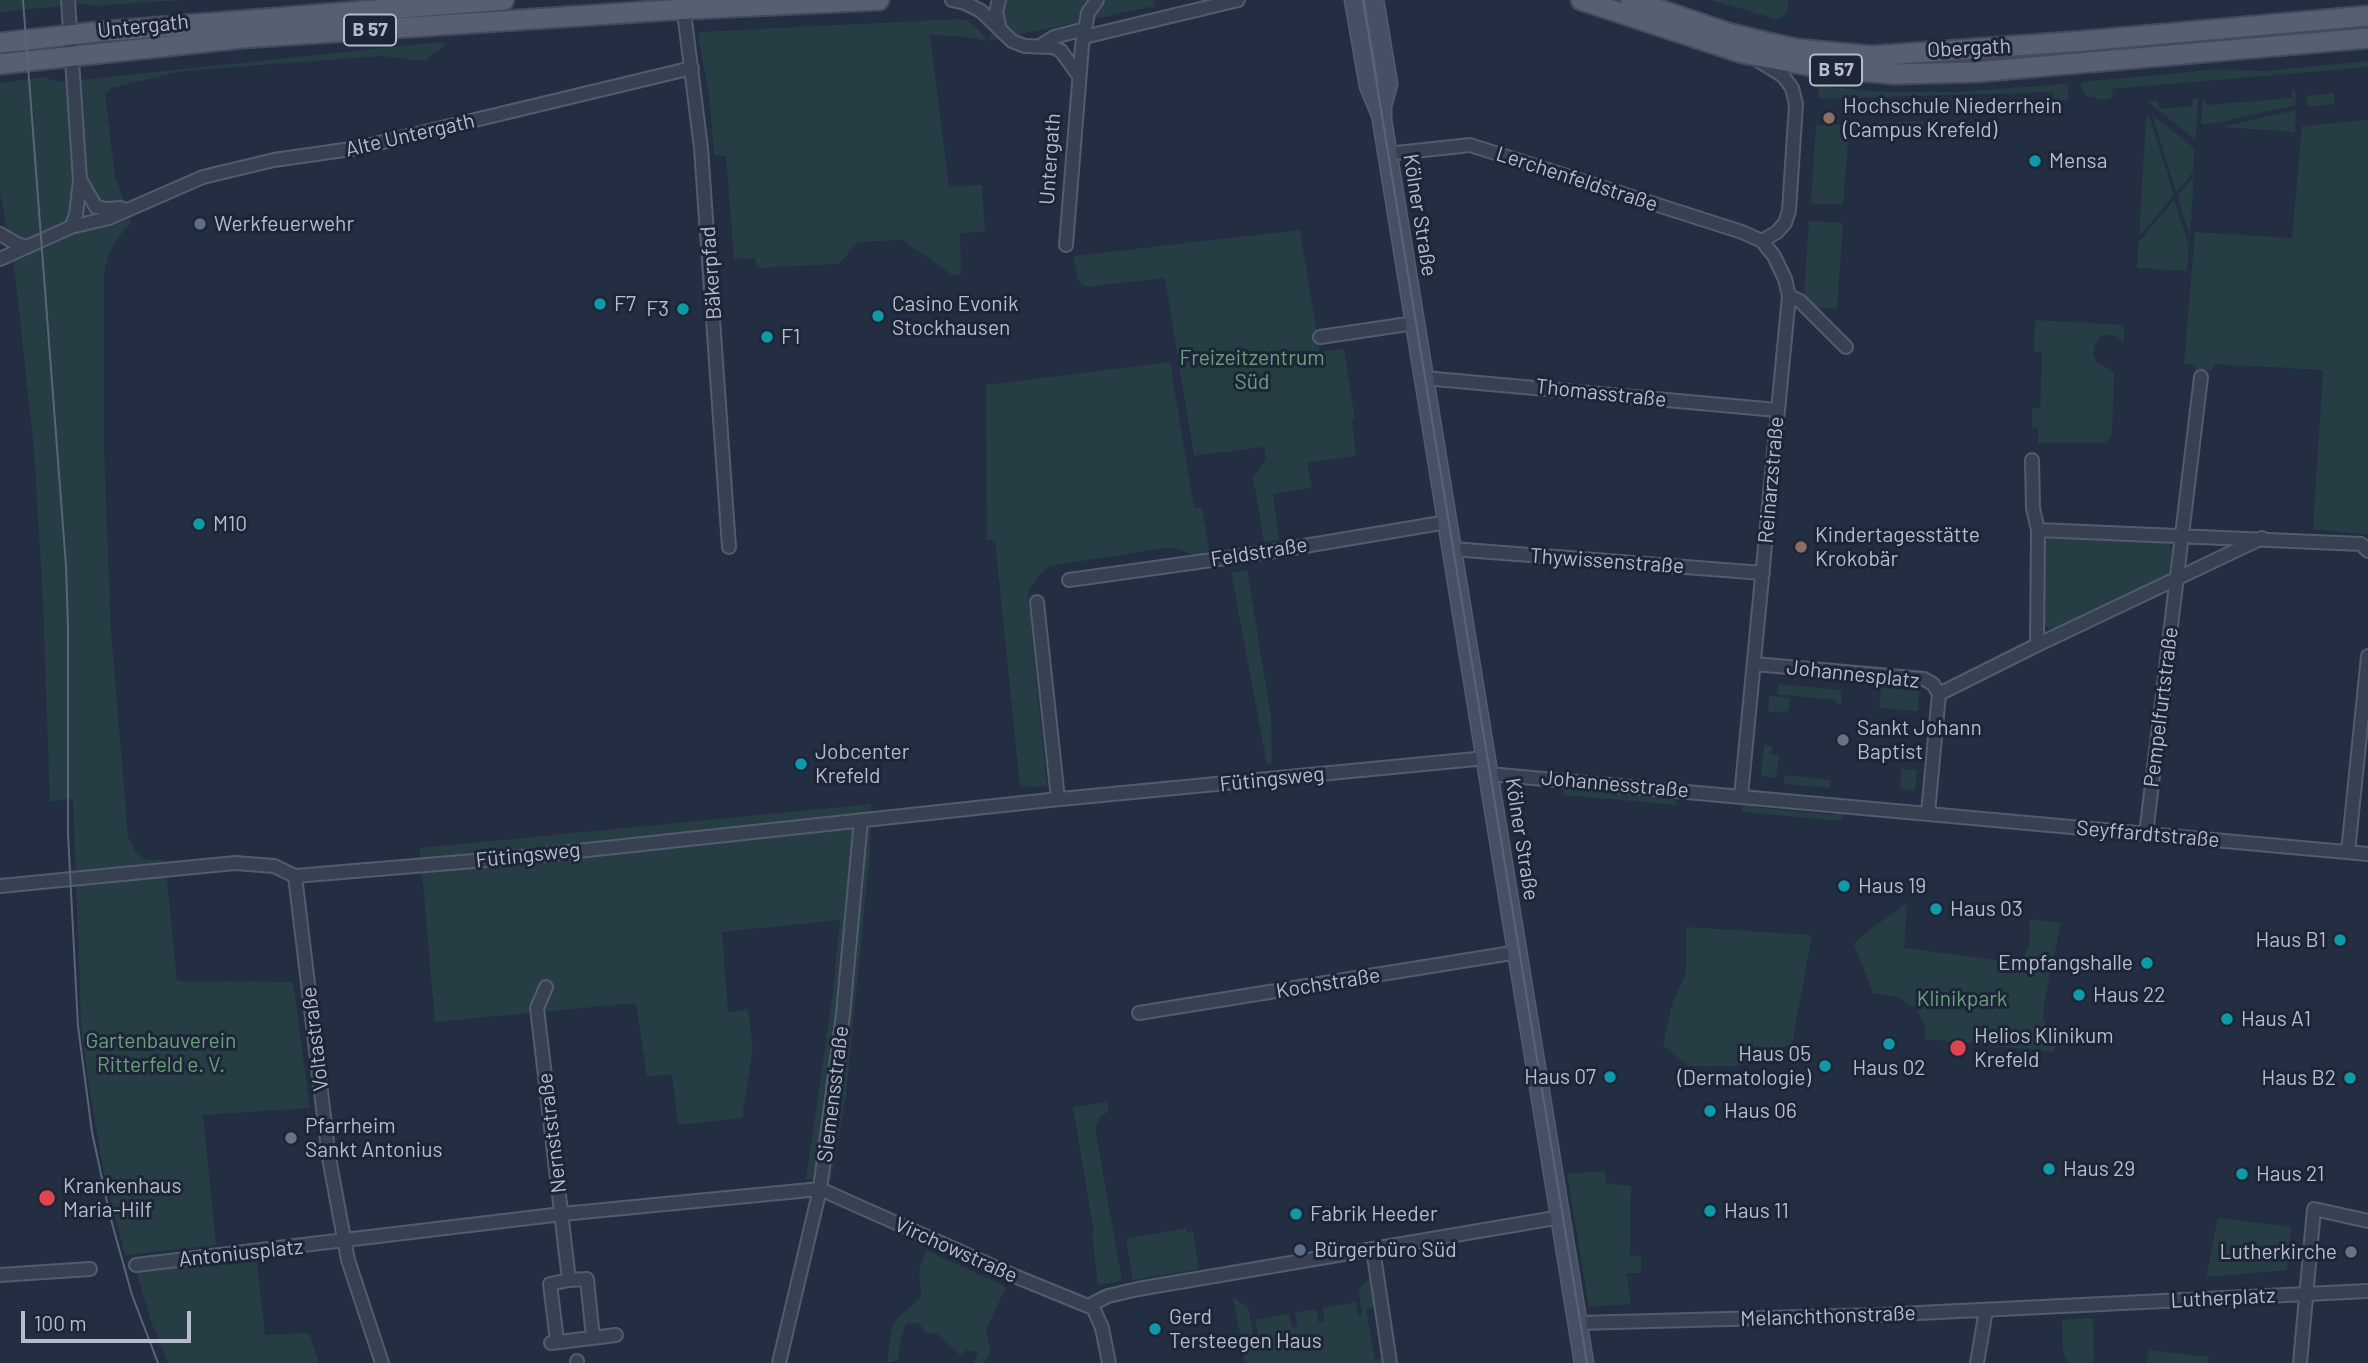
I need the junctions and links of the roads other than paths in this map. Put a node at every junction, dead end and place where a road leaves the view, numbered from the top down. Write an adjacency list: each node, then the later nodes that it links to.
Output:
1 (68, 0): 16 (street)
2 (504, 0): 16 (main road, Untergath / B 57)
3 (878, 0): 12 (main road, Untergath / B 57)
4 (952, 0): 14 (street)
5 (999, 0): 14 (street)
6 (1097, 0): 15 (street, Untergath)
7 (1238, 0): 15 (street)
8 (1354, 0): 25 (main road, Kölner Straße)
9 (1374, 0): 25 (main road, Kölner Straße)
10 (1581, 0): 20 (main road, Obergath / B 57)
11 (1630, 0): 13 (main road, Obergath / B 57)
12 (683, 5): 21 (main road, Untergath / B 57); 23 (street, Bäkerpfad)
13 (2368, 16)
14 (1000, 29): 19 (street)
15 (1084, 33): 19 (street); 24 (street, Untergath)
16 (70, 34): 18 (main road, Untergath / B 57); 21 (street)
17 (2368, 38): 20 (main road, Obergath / B 57)
18 (0, 43)
19 (1040, 46): 24 (street)
20 (1742, 53): 31 (street)
21 (72, 57): 22 (main road, Untergath / B 57); 27 (street)
22 (0, 64)
23 (692, 68): 28 (street, Alte Untergath); 47 (street, Bäkerpfad)
24 (1079, 76): 32 (street, Untergath)
25 (1381, 115): 26 (main road, Kölner Straße)
26 (1387, 153): 31 (street, Lerchenfeldstraße); 36 (main road, Kölner Straße)
27 (80, 180): 28 (street, Alte Untergath); 29 (street)
28 (132, 208): 29 (street, Alte Untergath)
29 (71, 227): 33 (street, Alte Untergath)
30 (0, 234): 33 (street)
31 (1762, 241): 35 (street, Reinarzstraße)
32 (1066, 245)
33 (27, 247): 34 (street, Alte Untergath)
34 (0, 259)
35 (1789, 296): 38 (street); 41 (street, Reinarzstraße)
36 (1415, 323): 37 (street); 40 (main road, Kölner Straße)
37 (1320, 337)
38 (1846, 347)
39 (2201, 377): 45 (street, Pempelfurtstraße)
40 (1424, 378): 41 (street, Thomasstraße); 43 (main road, Kölner Straße)
41 (1777, 410): 50 (street, Reinarzstraße)
42 (2032, 460): 44 (street)
43 (1447, 522): 48 (main road, Kölner Straße); 51 (street, Feldstraße)
44 (2038, 530): 45 (street); 54 (street)
45 (2182, 536): 46 (street); 52 (street, Pempelfurtstraße)
46 (2262, 538): 49 (street); 52 (street)
47 (729, 547)
48 (1452, 549): 50 (street, Thywissenstraße); 58 (main road, Kölner Straße)
49 (2368, 551)
50 (1763, 573): 56 (street, Reinarzstraße)
51 (1069, 580)
52 (2176, 580): 54 (street); 63 (street, Pempelfurtstraße)
53 (1037, 602): 60 (street)
54 (2037, 645): 57 (street)
55 (2368, 656): 64 (street)
56 (1754, 664): 57 (street, Johannesplatz); 59 (street)
57 (1939, 694): 61 (street, Johannesplatz)
58 (1487, 766): 59 (street, Johannesstraße); 60 (street, Fütingsweg); 68 (main road, Kölner Straße)
59 (1741, 796): 61 (street)
60 (1058, 799): 62 (street, Fütingsweg)
61 (1928, 813): 63 (street, Seyffardtstraße)
62 (862, 820): 66 (street, Fütingsweg); 71 (street, Siemensstraße)
63 (2146, 834): 64 (street, Seyffardtstraße)
64 (2348, 852): 65 (street, Seyffardtstraße)
65 (2368, 854)
66 (295, 876): 67 (street, Fütingsweg); 75 (street, Voltastraße)
67 (0, 886)
68 (1518, 952): 70 (street, Kochstraße); 73 (main road, Kölner Straße)
69 (546, 986): 72 (street, Nernststraße)
70 (1139, 1013)
71 (820, 1189): 72 (street, Virchowstraße); 83 (street, Virchowstraße); 90 (street, Siemensstraße)
72 (562, 1214): 75 (street, Virchowstraße); 80 (street, Nernststraße)
73 (1561, 1217): 76 (street); 86 (main road, Kölner Straße)
74 (2368, 1221): 82 (street)
75 (345, 1241): 77 (street, Antoniusplatz); 89 (street, Voltastraße)
76 (1373, 1249): 83 (street); 92 (street)
77 (136, 1265)
78 (90, 1269): 79 (street)
79 (0, 1275)
80 (569, 1280): 88 (street); 88 (street)
81 (2368, 1291): 82 (street, Lutherplatz)
82 (2305, 1294): 84 (street, Lutherplatz); 95 (street)
83 (1092, 1305): 91 (street)
84 (2077, 1305): 85 (street, Melanchthonstraße)
85 (1986, 1310): 86 (street, Melanchthonstraße); 94 (street)
86 (1578, 1323): 93 (main road, Kölner Straße)
87 (616, 1335): 88 (street)
88 (593, 1338)
89 (382, 1363)
90 (779, 1363)
91 (1109, 1363)
92 (1390, 1363)
93 (1584, 1363)
94 (1977, 1363)
95 (2300, 1363)

